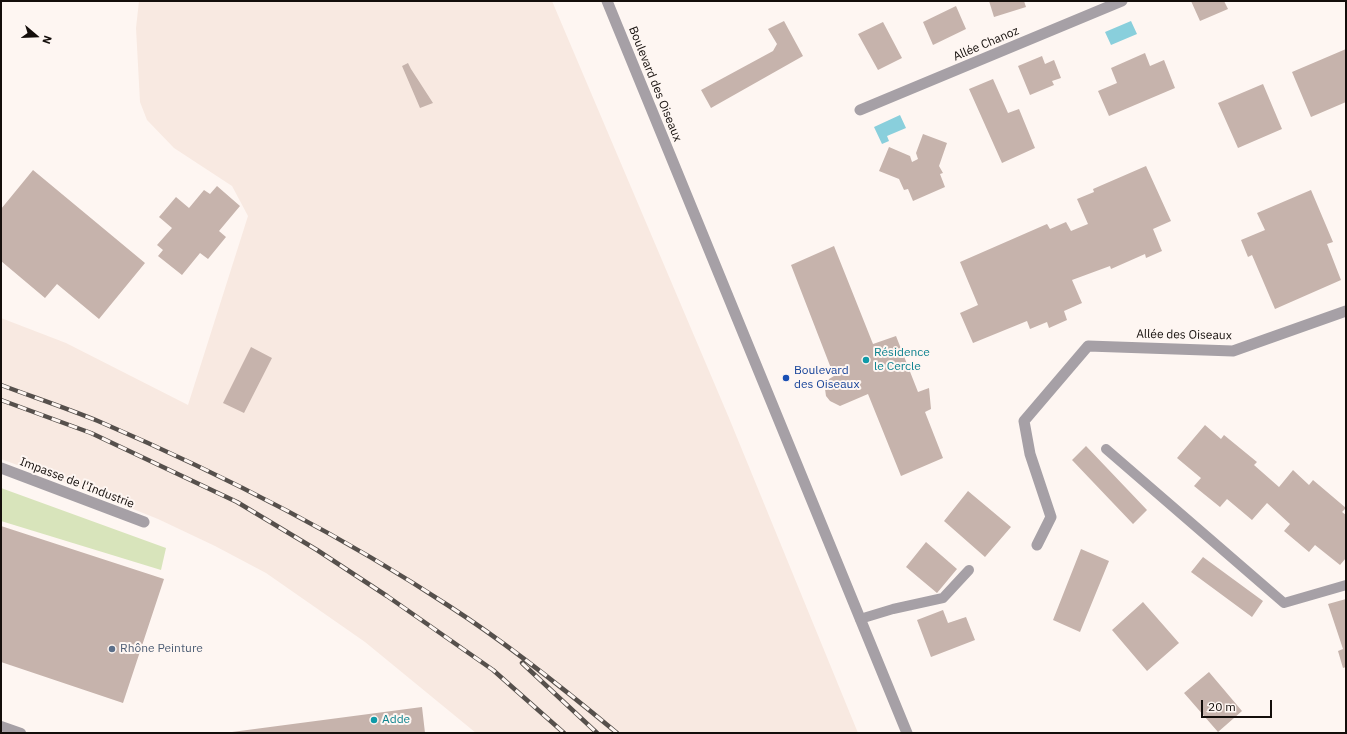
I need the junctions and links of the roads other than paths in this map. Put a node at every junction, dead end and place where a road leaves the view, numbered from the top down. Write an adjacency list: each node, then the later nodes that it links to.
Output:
1 (607, 1): 11 (street, Boulevard des Oiseaux)
2 (1122, 1): 3 (street, Allée Chanoz)
3 (860, 110)
4 (1346, 312): 8 (street, Allée des Oiseaux)
5 (1106, 449): 10 (lane)
6 (1, 468): 7 (street, Impasse de l'Industrie)
7 (144, 522)
8 (1037, 545)
9 (969, 570): 11 (lane)
10 (1346, 585)
11 (860, 620): 14 (street, Boulevard des Oiseaux)
12 (1, 726): 13 (lane)
13 (21, 733)
14 (907, 733)

